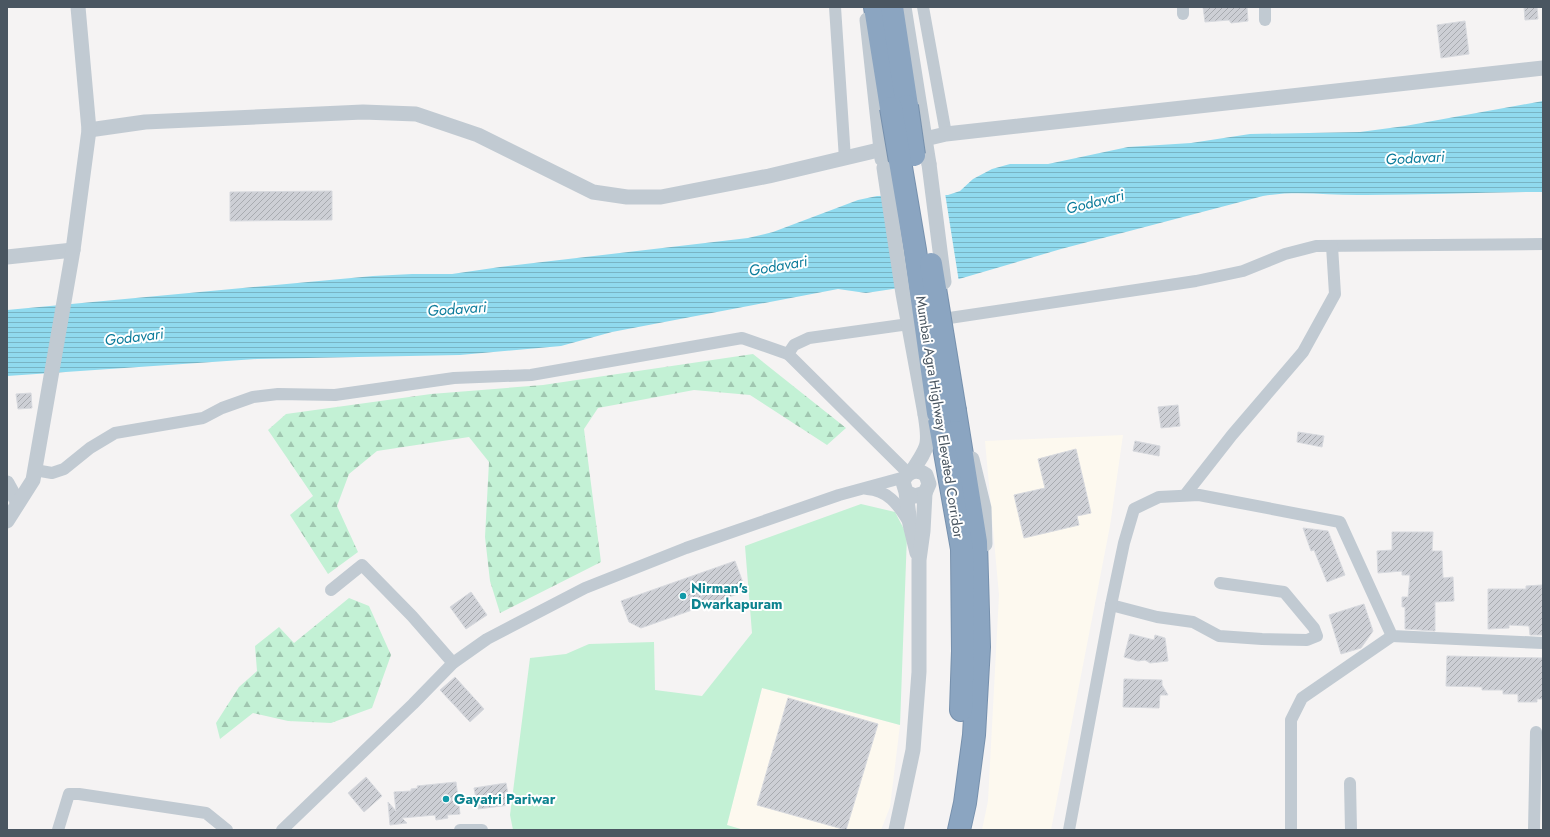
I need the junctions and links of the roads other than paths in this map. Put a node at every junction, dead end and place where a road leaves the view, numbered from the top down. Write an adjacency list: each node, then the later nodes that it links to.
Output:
1 (78, 7): 11 (street)
2 (835, 7): 15 (street)
3 (865, 7): 14 (street)
4 (875, 7): 46 (highway, Mumbai Agra Highway Elevated Corridor, bridge)
5 (892, 7): 47 (highway, Mumbai Agra Highway Elevated Corridor, bridge)
6 (904, 7): 13 (street)
7 (923, 7): 12 (street)
8 (1265, 7): 9 (street)
9 (1265, 20)
10 (1543, 68): 12 (street)
11 (88, 130): 15 (street); 18 (street)
12 (946, 134): 13 (street)
13 (924, 141): 14 (street); 48 (street, bridge)
14 (881, 150): 15 (street); 22 (street, bridge)
15 (845, 159)
16 (1543, 244): 17 (street)
17 (1332, 246): 20 (street); 27 (street)
18 (73, 250): 19 (street); 21 (street)
19 (7, 257)
20 (788, 354): 21 (street); 22 (street)
21 (35, 470): 28 (street)
22 (908, 478): 24 (street); 25 (street); 26 (street); 26 (street); 30 (street)
23 (7, 483): 28 (street)
24 (862, 488): 25 (street); 37 (street)
25 (884, 493): 30 (street)
26 (925, 493): 31 (street)
27 (1185, 495): 34 (street); 35 (street)
28 (12, 506): 29 (street)
29 (7, 521)
30 (910, 524): 31 (street)
31 (919, 560): 45 (street)
32 (1220, 583): 34 (street)
33 (331, 590): 37 (street)
34 (1111, 605): 49 (street)
35 (1392, 636): 36 (street); 50 (street)
36 (1543, 643)
37 (453, 663): 42 (street)
38 (1536, 732): 52 (street)
39 (1350, 783): 51 (street)
40 (58, 830): 41 (street)
41 (227, 830)
42 (282, 830)
43 (460, 830): 44 (street)
44 (482, 830)
45 (896, 830)
46 (946, 830)
47 (959, 830)
48 (967, 830)
49 (1069, 830)
50 (1291, 830)
51 (1351, 830)
52 (1534, 830)

